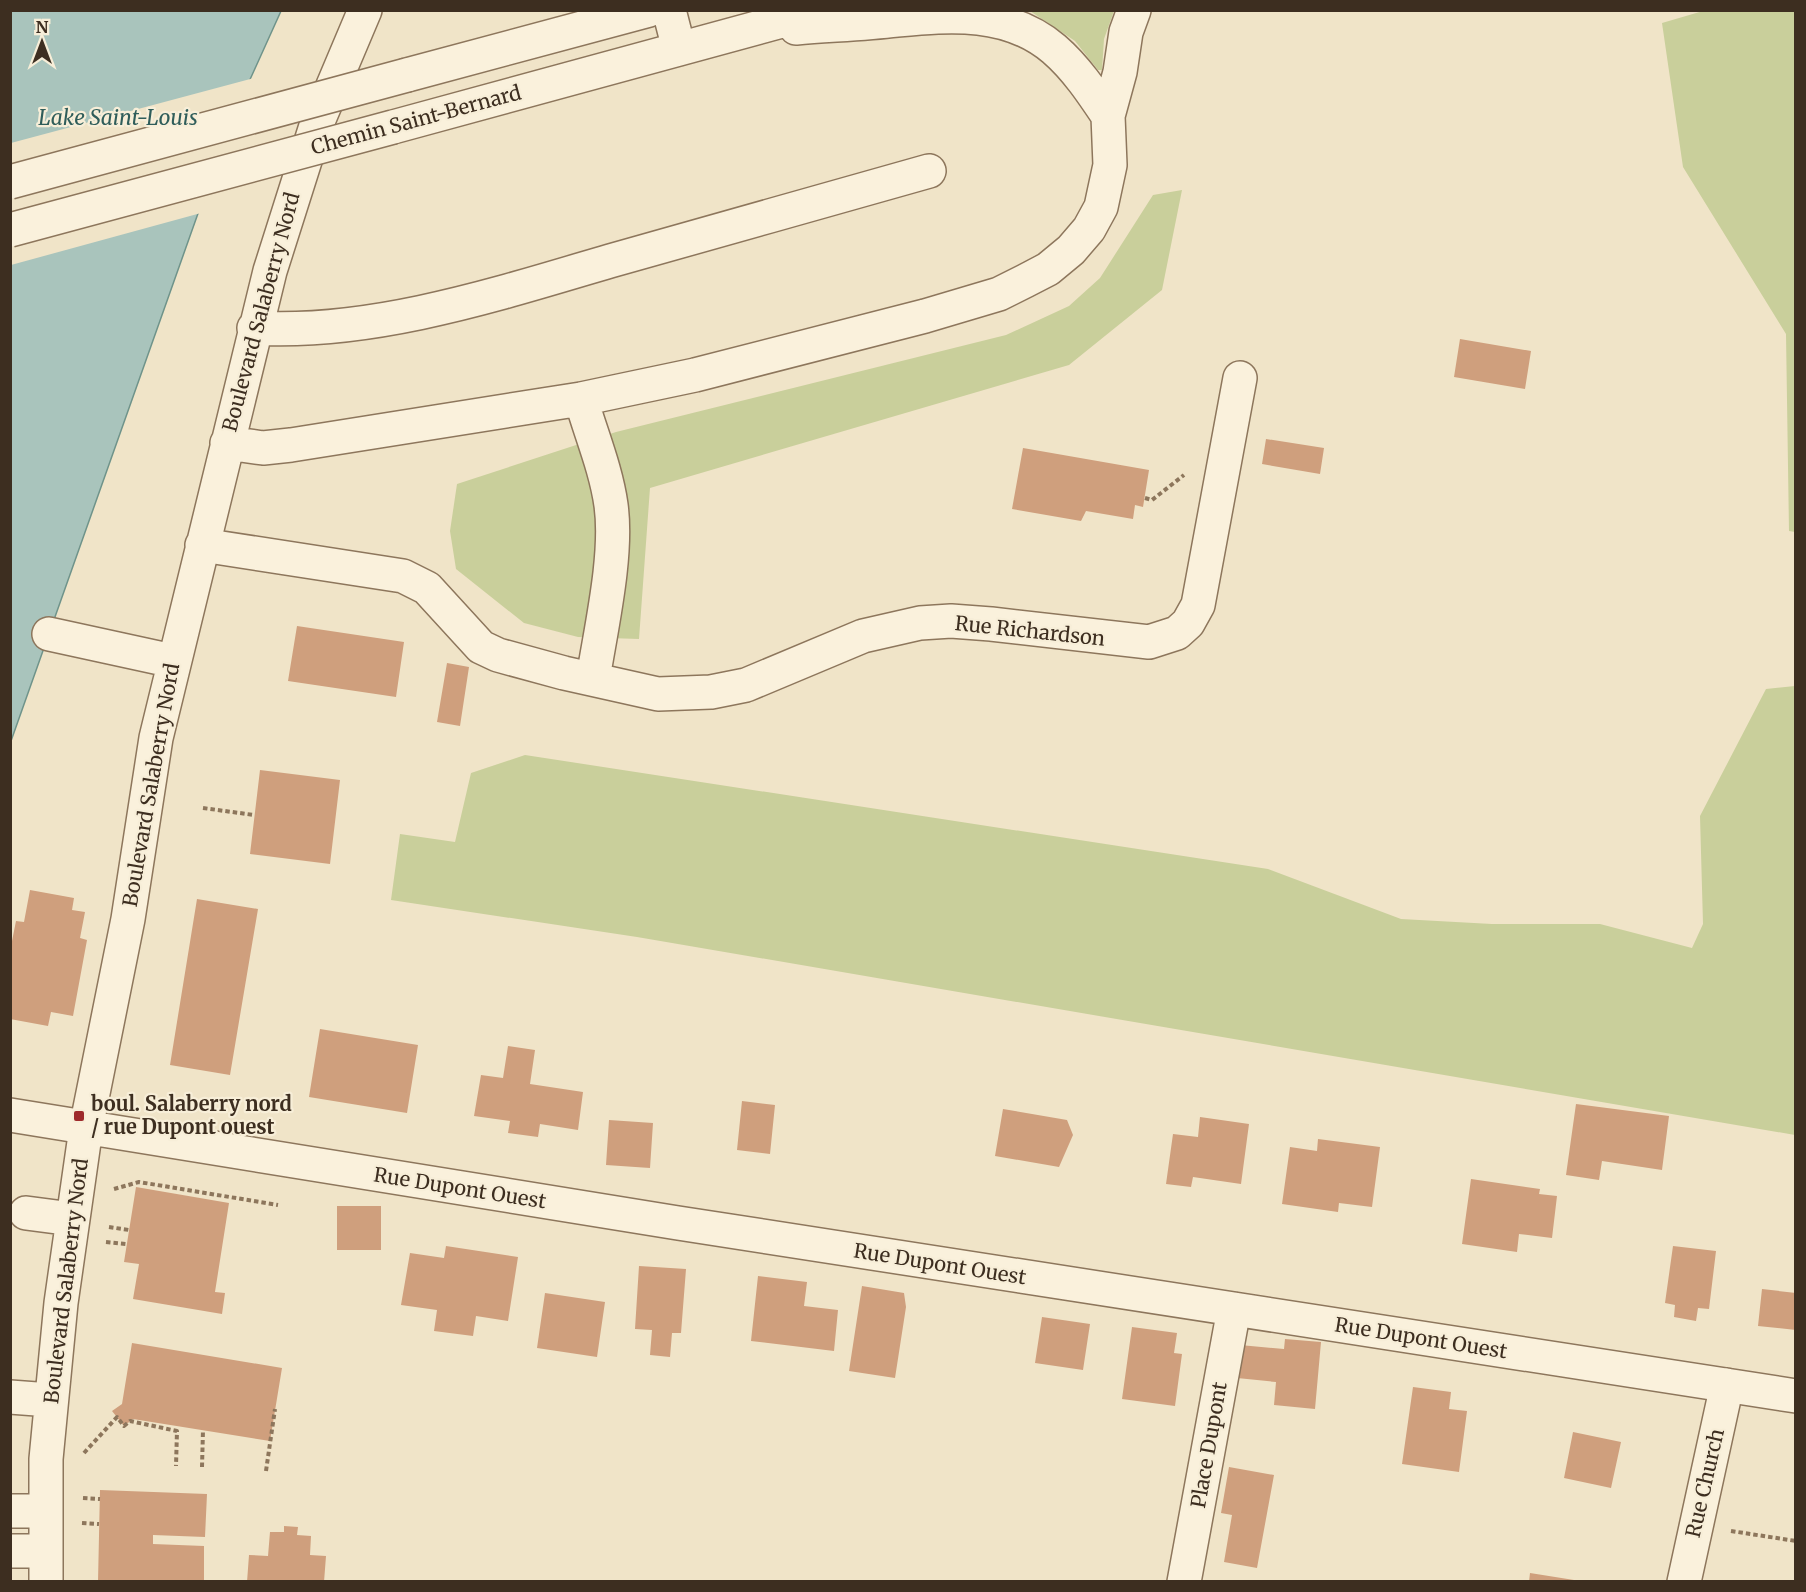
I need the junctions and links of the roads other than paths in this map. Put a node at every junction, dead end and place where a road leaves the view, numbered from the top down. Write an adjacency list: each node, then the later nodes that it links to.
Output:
1 (365, 10): 12 (street, Boulevard Salaberry Nord)
2 (649, 10): 10 (street, bridge)
3 (669, 10): 7 (street)
4 (822, 10): 6 (street, Chemin Saint-Bernard)
5 (1134, 10): 8 (street)
6 (747, 31): 7 (street, Chemin Saint-Bernard); 8 (street)
7 (679, 49): 11 (street, Chemin Saint-Bernard, bridge)
8 (1108, 116): 14 (street)
9 (929, 171): 12 (street)
10 (10, 182)
11 (10, 230)
12 (255, 328): 15 (street, Boulevard Salaberry Nord)
13 (1240, 378): 19 (street, Rue Richardson)
14 (581, 399): 15 (street); 19 (street)
15 (227, 443): 16 (street, Boulevard Salaberry Nord)
16 (202, 544): 18 (street, Boulevard Salaberry Nord); 19 (street, Rue Richardson)
17 (49, 634): 18 (street)
18 (173, 661): 21 (street, Boulevard Salaberry Nord)
19 (593, 679)
20 (10, 1115): 21 (street, Rue Dupont Ouest)
21 (86, 1128): 23 (street, Boulevard Salaberry Nord); 24 (street, Rue Dupont Ouest)
22 (26, 1213): 23 (street)
23 (72, 1219): 28 (street, Boulevard Salaberry Nord)
24 (1234, 1308): 25 (street, Rue Dupont Ouest); 33 (street, Place Dupont)
25 (1727, 1385): 26 (street, Rue Dupont Ouest); 34 (street, Rue Church)
26 (1796, 1396)
27 (10, 1397): 28 (street)
28 (50, 1400): 30 (street, Boulevard Salaberry Nord)
29 (10, 1511): 30 (street)
30 (64, 1511): 32 (street, Boulevard Salaberry Nord)
31 (10, 1551): 32 (street)
32 (46, 1566)
33 (1184, 1581)
34 (1684, 1581)

